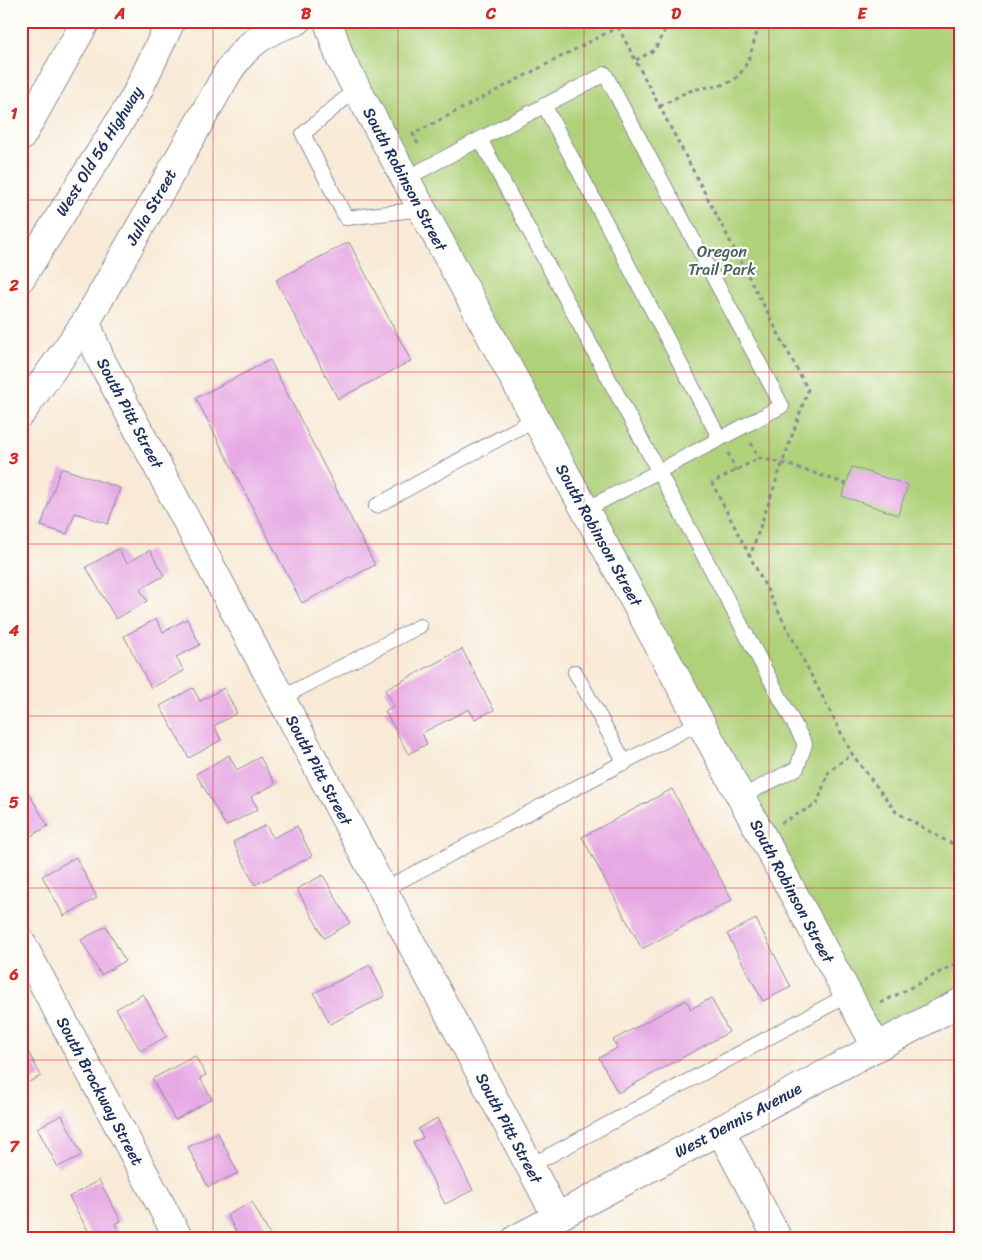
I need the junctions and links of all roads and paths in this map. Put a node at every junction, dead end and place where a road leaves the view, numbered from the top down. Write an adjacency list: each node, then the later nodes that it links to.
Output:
1 (86, 21): 13 (street)
2 (171, 21): 17 (street, West Old 56 Highway)
3 (297, 21): 18 (street, Julia Street)
4 (328, 21): 9 (street, South Robinson Street)
5 (618, 21): 12 (path)
6 (669, 21): 8 (path)
7 (762, 21): 11 (path)
8 (636, 60)
9 (356, 89): 15 (street, South Robinson Street); 16 (lane)
10 (544, 105): 14 (lane); 21 (lane); 21 (lane)
11 (660, 106)
12 (413, 134)
13 (21, 137)
14 (480, 139): 15 (lane); 22 (lane)
15 (405, 179): 16 (street, South Robinson Street)
16 (422, 209): 20 (street, South Robinson Street)
17 (21, 278)
18 (86, 322): 19 (street, Julia Street); 28 (street, South Pitt Street)
19 (21, 413)
20 (536, 419): 24 (lane); 25 (street, South Robinson Street)
21 (720, 439): 22 (lane)
22 (659, 472): 25 (lane); 32 (lane)
23 (847, 484): 30 (path)
24 (376, 506)
25 (585, 510): 29 (street, South Robinson Street)
26 (420, 626): 28 (lane)
27 (575, 672): 31 (lane)
28 (280, 698): 35 (street, South Pitt Street)
29 (700, 722): 31 (lane); 32 (street, South Robinson Street)
30 (852, 754): 33 (path); 34 (path)
31 (625, 763): 35 (lane)
32 (741, 797): 38 (street, South Robinson Street)
33 (780, 824)
34 (961, 846)
35 (383, 890): 43 (street, South Pitt Street)
36 (21, 942): 45 (street, South Brockway Street)
37 (961, 961): 40 (path)
38 (848, 995): 41 (street, South Robinson Street); 43 (lane)
39 (961, 1002): 41 (street, West Dennis Avenue)
40 (876, 1006)
41 (876, 1046): 42 (street, West Dennis Avenue)
42 (720, 1130): 44 (street, West Dennis Avenue); 47 (street)
43 (530, 1166): 44 (street, South Pitt Street)
44 (557, 1217): 46 (street, West Dennis Avenue)
45 (180, 1239)
46 (516, 1239)
47 (778, 1239)

